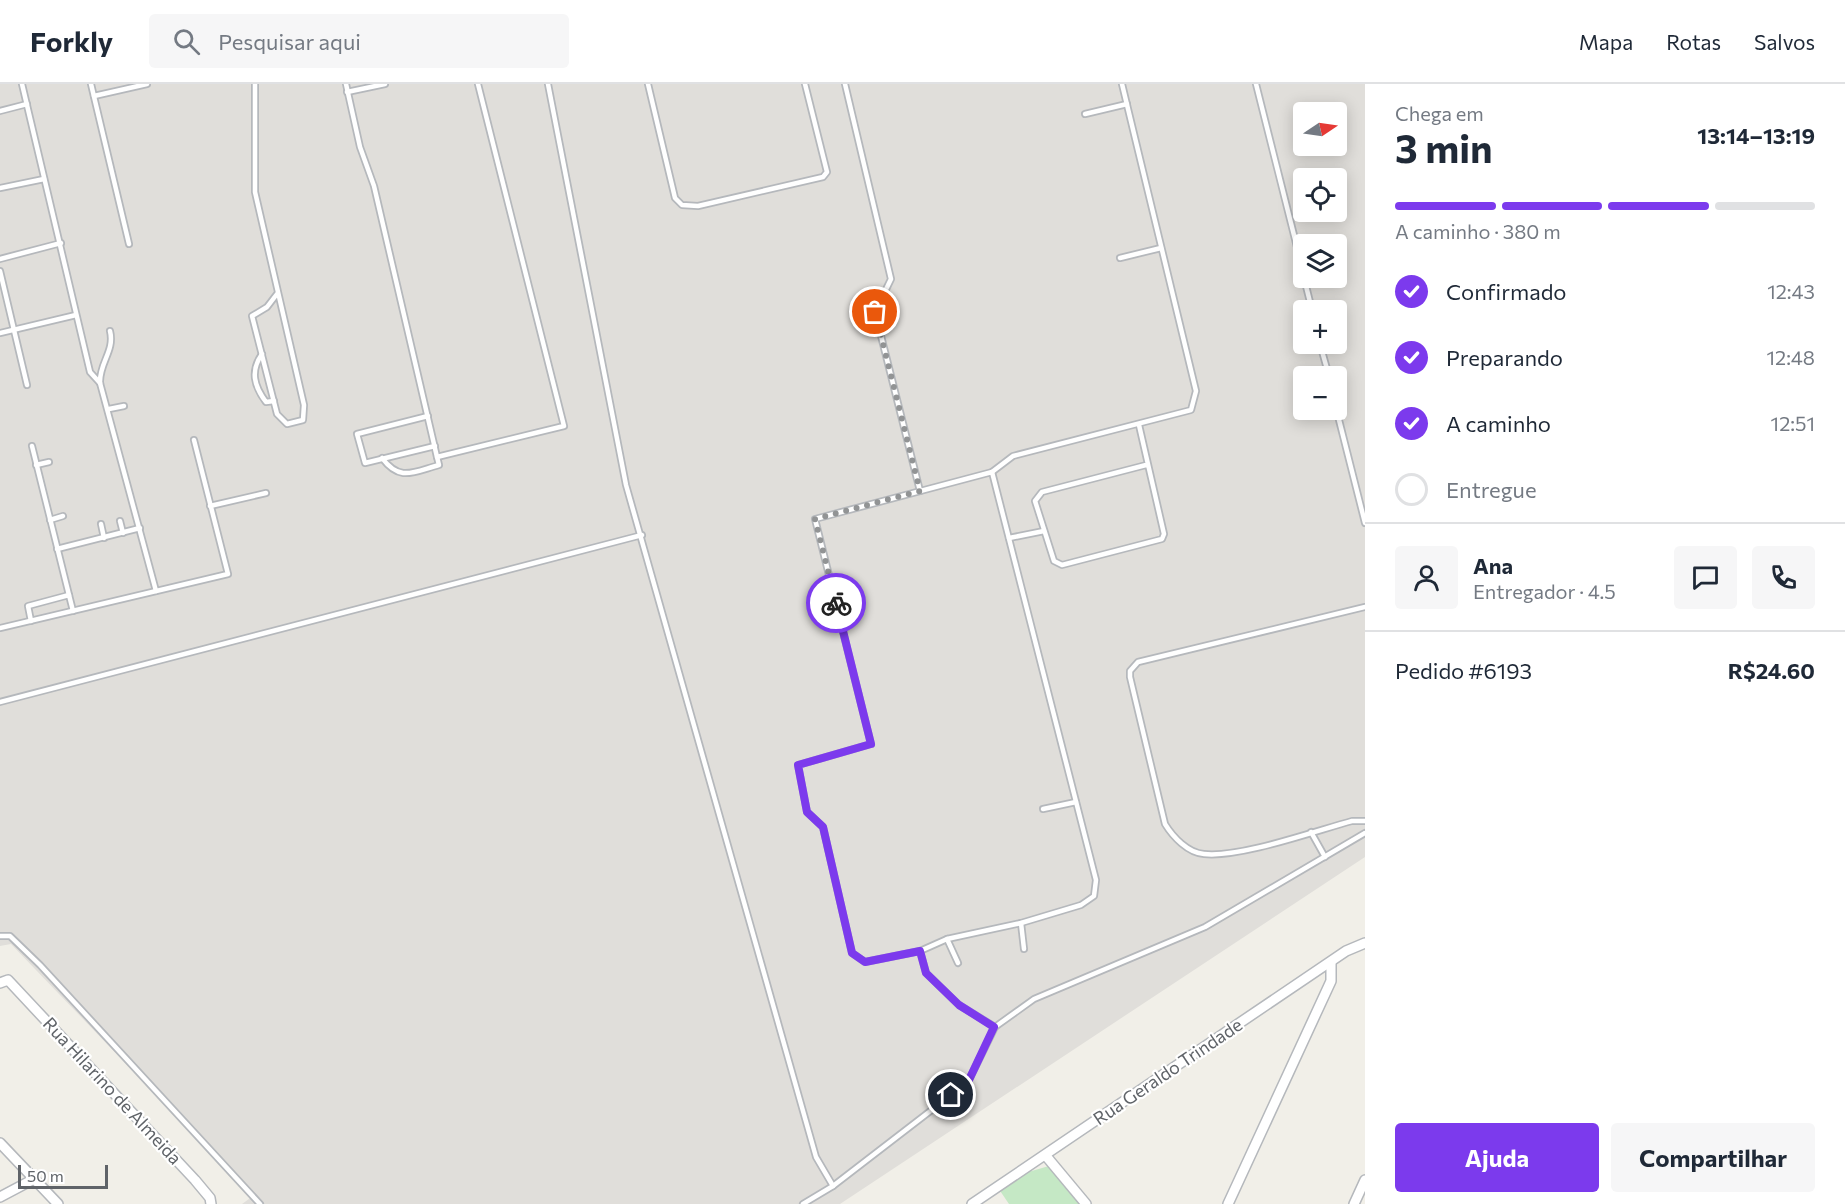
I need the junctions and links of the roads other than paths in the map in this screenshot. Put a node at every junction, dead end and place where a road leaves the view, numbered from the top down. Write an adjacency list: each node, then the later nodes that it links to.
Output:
1 (22, 84): 16 (lane)
2 (91, 84): 15 (lane)
3 (147, 84): 15 (lane)
4 (255, 84): 29 (lane)
5 (346, 84): 14 (lane)
6 (385, 84): 14 (lane)
7 (478, 84): 46 (lane)
8 (548, 84): 63 (lane)
9 (648, 84): 10 (lane)
10 (805, 84)
11 (845, 84): 52 (lane)
12 (1122, 84): 17 (lane)
13 (1256, 84): 22 (lane)
14 (347, 92): 40 (lane)
15 (94, 96): 24 (lane)
16 (27, 104): 18 (lane); 20 (lane)
17 (1127, 104): 19 (lane); 25 (lane)
18 (0, 111)
19 (1085, 114)
20 (44, 179): 21 (lane); 23 (lane)
21 (0, 188)
22 (1294, 234)
23 (61, 243): 27 (lane); 30 (lane)
24 (129, 244)
25 (1161, 248): 26 (lane); 42 (lane)
26 (1120, 258)
27 (0, 259)
28 (0, 271): 31 (lane)
29 (277, 294): 34 (lane); 37 (lane)
30 (76, 315): 31 (lane); 35 (lane)
31 (14, 330): 33 (lane); 36 (lane)
32 (110, 331): 35 (lane)
33 (0, 333)
34 (262, 354): 37 (lane); 37 (lane)
35 (100, 383): 39 (lane)
36 (27, 385)
37 (274, 401)
38 (124, 406): 39 (lane)
39 (109, 410): 60 (lane)
40 (428, 416): 45 (lane); 47 (lane)
41 (1339, 420): 58 (lane)
42 (1139, 425): 50 (lane); 51 (lane)
43 (194, 440): 54 (lane)
44 (32, 446): 49 (lane)
45 (435, 446): 46 (lane); 47 (lane)
46 (437, 457): 47 (lane)
47 (382, 458)
48 (49, 462): 49 (lane)
49 (36, 465): 56 (lane)
50 (1146, 465): 61 (lane); 61 (lane)
51 (992, 472): 52 (lane); 65 (lane)
52 (920, 491): 85 (lane)
53 (266, 493): 54 (lane)
54 (210, 506): 67 (lane)
55 (63, 516): 56 (lane)
56 (50, 520): 66 (lane)
57 (120, 520): 62 (lane)
58 (1365, 523)
59 (101, 524): 64 (lane)
60 (140, 528): 62 (lane); 67 (lane)
61 (1044, 531): 65 (lane)
62 (123, 533): 64 (lane)
63 (642, 535): 73 (lane); 94 (lane)
64 (104, 538): 66 (lane)
65 (1009, 538): 74 (lane)
66 (57, 549): 68 (lane)
67 (156, 591): 70 (lane)
68 (69, 595): 70 (lane); 71 (lane)
69 (1365, 607): 77 (lane)
70 (73, 611): 71 (lane)
71 (31, 621): 72 (lane)
72 (0, 628)
73 (0, 702)
74 (1076, 802): 75 (lane); 80 (lane)
75 (1043, 809)
76 (1365, 821): 77 (lane)
77 (1311, 832): 79 (lane)
78 (1365, 833): 79 (lane)
79 (1325, 857): 89 (lane)
80 (1021, 923): 82 (lane); 84 (lane)
81 (0, 936): 99 (lane)
82 (947, 939): 85 (lane); 86 (lane)
83 (1365, 943): 87 (street, Rua Geraldo Trindade)
84 (1024, 949)
85 (920, 951): 89 (lane)
86 (958, 963)
87 (1331, 963): 91 (street, Rua Geraldo Trindade); 103 (street)
88 (4, 981): 98 (street, Rua Hilarino de Almeida)
89 (994, 1027): 94 (lane)
90 (0, 1143): 92 (street)
91 (1046, 1156): 96 (street, Rua Geraldo Trindade); 102 (street)
92 (34, 1179): 95 (street); 97 (street)
93 (1365, 1180): 104 (street)
94 (832, 1186): 100 (lane)
95 (0, 1197)
96 (987, 1200): 101 (street, Rua Geraldo Trindade)
97 (58, 1204)
98 (211, 1204)
99 (260, 1204)
100 (803, 1204)
101 (972, 1204)
102 (1086, 1204)
103 (1228, 1204)
104 (1354, 1204)

